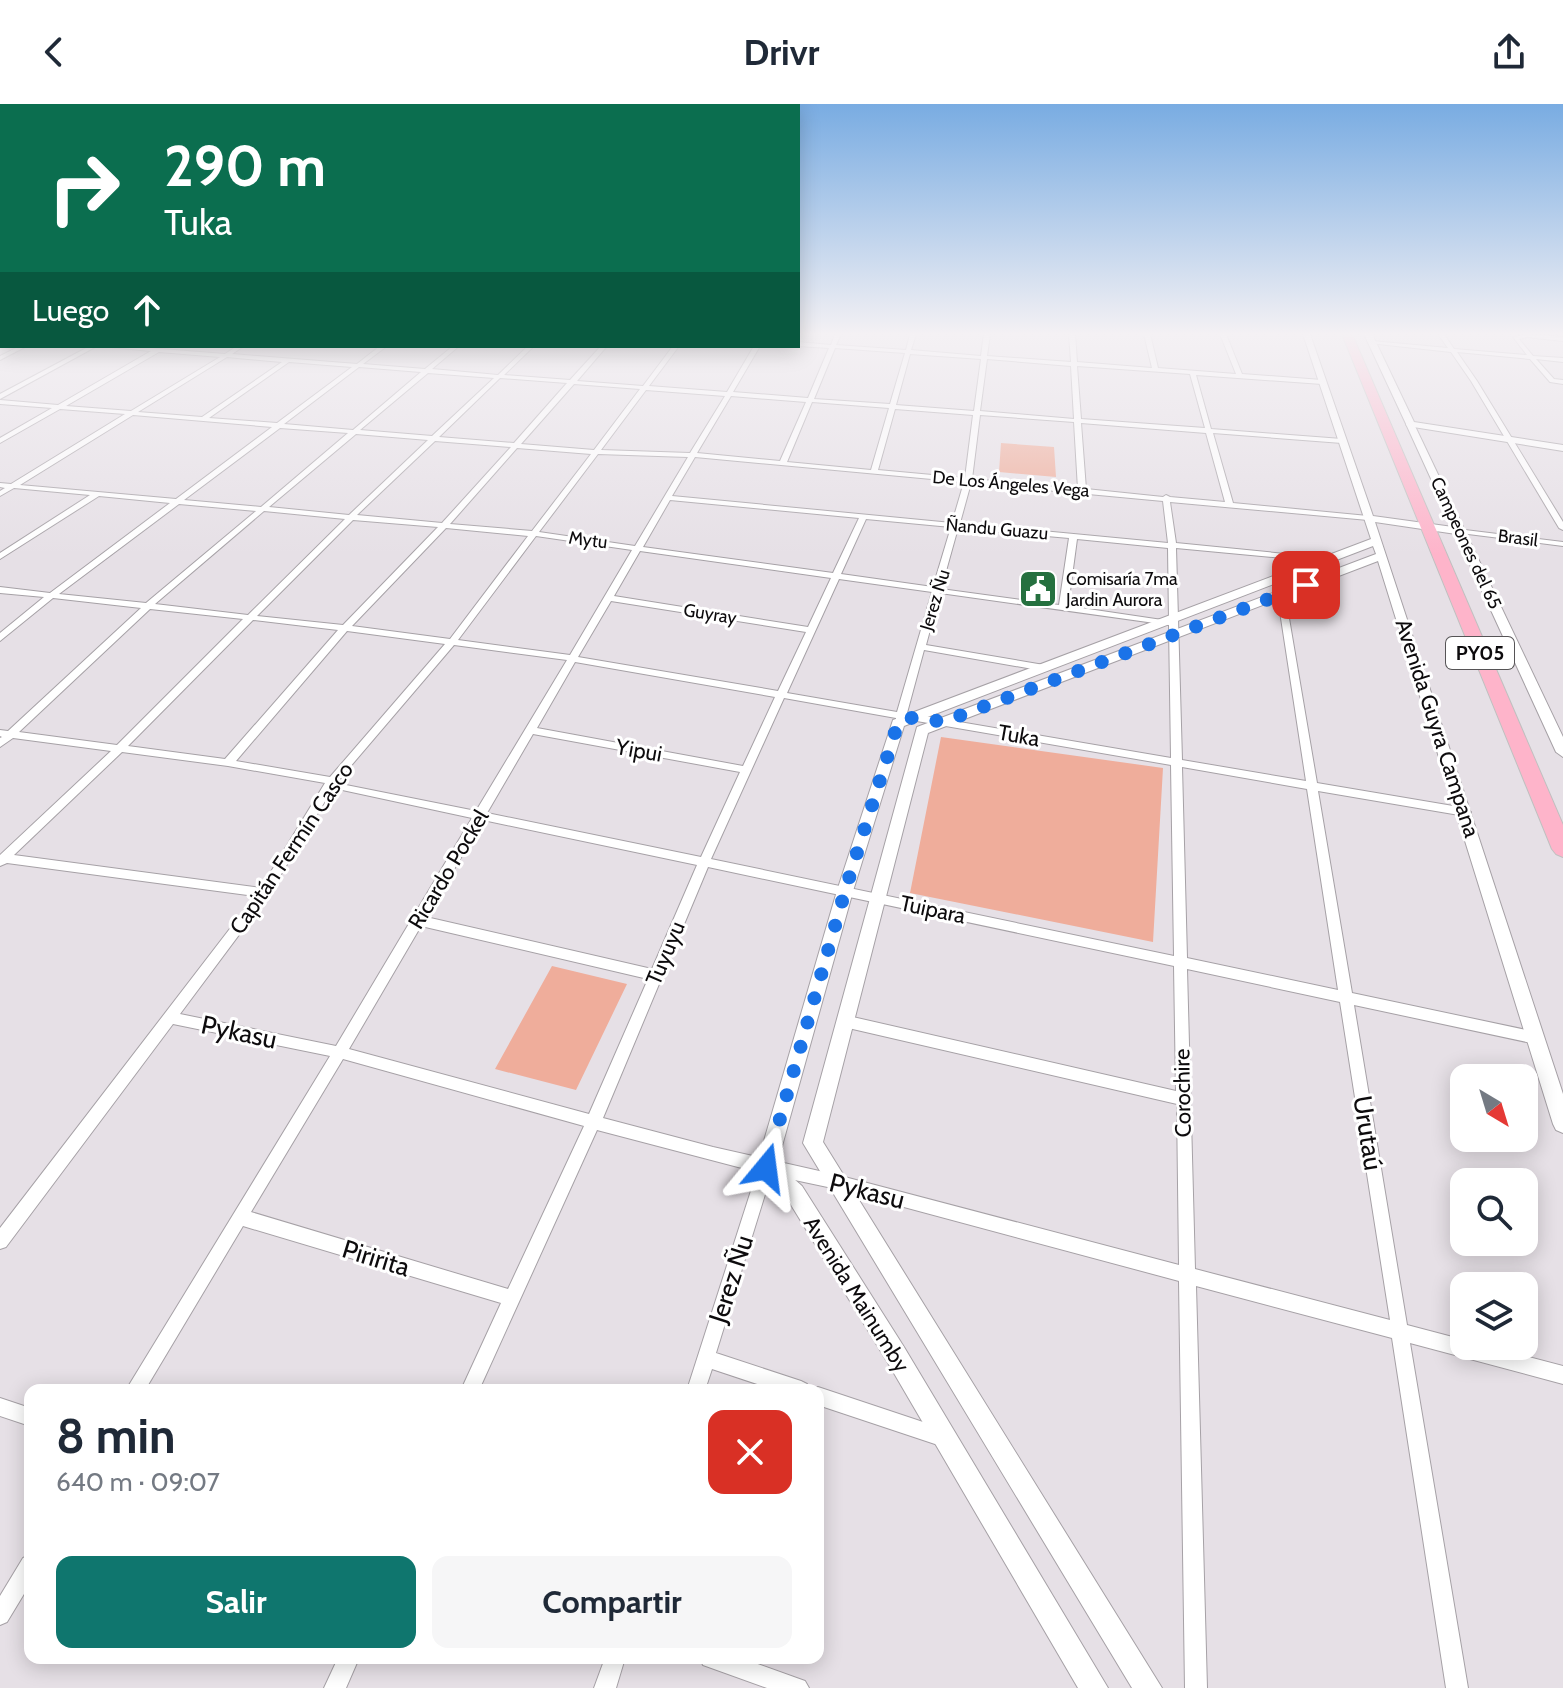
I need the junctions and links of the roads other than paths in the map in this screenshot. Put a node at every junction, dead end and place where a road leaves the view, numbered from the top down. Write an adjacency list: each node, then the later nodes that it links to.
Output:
1 (58, 408): 32 (street)
2 (71, 408): 21 (street, De Los Ángeles Vega)
3 (139, 408): 21 (street)
4 (219, 408): 23 (street)
5 (302, 408): 26 (street)
6 (384, 408): 28 (street)
7 (467, 408): 30 (street)
8 (548, 408): 34 (street)
9 (629, 408): 36 (street, Capitán Fermín Casco)
10 (720, 408): 37 (street, Ricardo Pockel)
11 (806, 408): 38 (street)
12 (893, 408): 39 (street)
13 (917, 408): 22 (street)
14 (979, 408): 22 (street, Jerez Ñu)
15 (1076, 408): 25 (street)
16 (1203, 408): 27 (street)
17 (1331, 408): 33 (street, Avenida Guyra Campana)
18 (1377, 408): 56 (highway, PY05)
19 (1403, 408): 24 (main road, Campeones del 65)
20 (1489, 408): 29 (street)
21 (131, 413): 23 (street, De Los Ángeles Vega); 42 (street)
22 (979, 413): 25 (street); 40 (street, Jerez Ñu)
23 (203, 419): 26 (street, De Los Ángeles Vega)
24 (1408, 419): 29 (main road); 58 (street, Campeones del 65)
25 (1076, 420): 27 (street); 43 (street)
26 (280, 425): 28 (street, De Los Ángeles Vega); 48 (street)
27 (1209, 430): 33 (street); 49 (street)
28 (356, 432): 30 (street, De Los Ángeles Vega); 50 (street)
29 (1505, 434): 31 (main road); 35 (main road); 57 (street)
30 (435, 438): 34 (street, De Los Ángeles Vega); 51 (street)
31 (1563, 439)
32 (0, 441)
33 (1342, 441): 53 (street, Avenida Guyra Campana)
34 (514, 445): 36 (street, De Los Ángeles Vega); 54 (street)
35 (1563, 448)
36 (594, 452): 37 (street, De Los Ángeles Vega); 59 (street, Capitán Fermín Casco)
37 (693, 455): 38 (street, De Los Ángeles Vega); 47 (street, Ricardo Pockel)
38 (783, 463): 39 (street, De Los Ángeles Vega)
39 (874, 472): 40 (street, De Los Ángeles Vega)
40 (968, 480): 43 (street, De Los Ángeles Vega); 55 (street, Jerez Ñu)
41 (0, 485): 42 (street, Mytu)
42 (14, 486): 44 (street); 45 (street, Mytu)
43 (1082, 490): 46 (street, De Los Ángeles Vega)
44 (0, 494)
45 (97, 494): 48 (street, Mytu); 65 (street)
46 (1166, 497): 49 (street, De Los Ángeles Vega); 62 (street, Corochire)
47 (667, 498): 52 (street, Ñandu Guazu); 63 (street, Ricardo Pockel)
48 (179, 501): 50 (street, Mytu); 71 (street)
49 (1229, 503): 53 (street, De Los Ángeles Vega)
50 (264, 510): 51 (street, Mytu); 73 (street)
51 (352, 516): 54 (street, Mytu); 75 (street)
52 (863, 517): 55 (street, Ñandu Guazu); 67 (street, Tuyuyu)
53 (1368, 518): 56 (street, De Los Ángeles Vega); 64 (street, Avenida Guyra Campana)
54 (445, 525): 59 (street, Mytu); 77 (street)
55 (957, 526): 60 (street, Ñandu Guazu); 69 (street, Jerez Ñu)
56 (1426, 526): 58 (street, Brasil); 99 (highway, PY05)
57 (1563, 528)
58 (1460, 531): 61 (street, Brasil); 91 (street, Campeones del 65)
59 (535, 534): 63 (street, Mytu); 80 (street, Capitán Fermín Casco)
60 (1073, 537): 62 (street, Ñandu Guazu); 74 (street)
61 (1563, 544)
62 (1172, 545): 66 (street, Ñandu Guazu); 76 (street, Corochire)
63 (639, 546): 67 (street, Mytu); 72 (street, Ricardo Pockel)
64 (1379, 549): 66 (street, Avenida Mainumby); 68 (street, Avenida Mainumby); 97 (street, Avenida Guyra Campana)
65 (0, 557)
66 (1326, 560): 68 (street, Avenida Mainumby)
67 (836, 575): 69 (street, Mytu); 78 (street, Tuyuyu)
68 (1280, 586): 76 (street, Avenida Mainumby); 96 (street, Urutaú)
69 (938, 589): 74 (street, Mytu); 81 (street, Jerez Ñu)
70 (0, 590): 71 (street, Tuka)
71 (51, 596): 73 (street, Tuka); 79 (street)
72 (608, 598): 78 (street, Guyray); 82 (street, Ricardo Pockel)
73 (149, 605): 75 (street, Tuka); 88 (street)
74 (1063, 608): 76 (street, Mytu)
75 (250, 618): 77 (street, Tuka); 90 (street)
76 (1170, 625): 83 (street, Avenida Mainumby); 86 (street, Avenida Mainumby); 92 (street, Corochire)
77 (345, 628): 80 (street, Tuka); 93 (street)
78 (811, 630): 84 (street, Tuyuyu)
79 (0, 638)
80 (452, 642): 82 (street, Tuka); 95 (street, Capitán Fermín Casco)
81 (921, 647): 83 (street); 85 (street, Jerez Ñu)
82 (572, 658): 84 (street, Tuka); 87 (street, Ricardo Pockel)
83 (1044, 668): 85 (street, Avenida Mainumby)
84 (783, 694): 85 (street, Tuka); 94 (street, Tuyuyu)
85 (905, 718): 86 (street, Tuka); 102 (street)
86 (943, 722): 92 (street, Tuka); 104 (street, Avenida Mainumby)
87 (530, 730): 94 (street, Yipui); 98 (street, Ricardo Pockel)
88 (6, 734): 89 (street); 90 (street, Tuipara)
89 (0, 744)
90 (118, 750): 93 (street, Tuipara); 100 (street)
91 (1563, 752)
92 (1177, 761): 96 (street, Tuka); 106 (street, Corochire)
93 (228, 763): 95 (street, Tuipara)
94 (747, 770): 101 (street, Tuyuyu)
95 (332, 781): 98 (street, Tuipara); 103 (street, Capitán Fermín Casco)
96 (1311, 784): 97 (street, Tuka); 108 (street, Urutaú)
97 (1465, 812): 111 (street, Avenida Guyra Campana)
98 (480, 816): 101 (street, Tuipara); 105 (street, Ricardo Pockel)
99 (1563, 849)
100 (2, 860): 103 (street)
101 (704, 862): 102 (street, Tuipara); 107 (street, Tuyuyu)
102 (845, 891): 104 (street, Tuipara); 116 (street)
103 (264, 893): 109 (street, Capitán Fermín Casco)
104 (876, 897): 106 (street, Tuipara); 110 (street, Avenida Mainumby)
105 (418, 920): 107 (street); 112 (street, Ricardo Pockel)
106 (1179, 962): 108 (street, Tuipara); 113 (street, Corochire)
107 (655, 975): 114 (street, Tuyuyu)
108 (1346, 998): 111 (street, Tuipara); 122 (street, Urutaú)
109 (169, 1017): 112 (street, Pykasu); 119 (street, Capitán Fermín Casco)
110 (844, 1021): 113 (street); 117 (street, Avenida Mainumby)
111 (1536, 1038): 115 (street, Avenida Guyra Campana)
112 (340, 1052): 114 (street, Pykasu); 118 (street, Ricardo Pockel)
113 (1182, 1099): 120 (street, Corochire)
114 (593, 1123): 116 (street, Pykasu); 121 (street, Tuyuyu)
115 (1563, 1124)
116 (766, 1168): 117 (street, Pykasu); 123 (street, Jerez Ñu); 132 (street, Avenida Mainumby)
117 (837, 1182): 120 (street, Pykasu); 142 (street, Avenida Mainumby)
118 (241, 1217): 121 (street, Piririta); 125 (street, Ricardo Pockel)
119 (0, 1241)
120 (1187, 1277): 122 (street, Pykasu); 143 (street, Corochire)
121 (511, 1298): 126 (street, Tuyuyu)
122 (1400, 1333): 124 (street, Pykasu); 144 (street, Urutaú)
123 (706, 1358): 127 (street, Jerez Ñu); 128 (street)
124 (1563, 1375)
125 (139, 1384)
126 (473, 1384)
127 (698, 1384)
128 (783, 1384)
129 (824, 1398): 132 (street)
130 (0, 1407): 131 (street)
131 (24, 1415)
132 (946, 1438): 141 (street, Avenida Mainumby)
133 (24, 1575): 134 (street)
134 (0, 1615)
135 (346, 1664): 138 (street)
136 (613, 1664): 139 (street)
137 (728, 1664): 140 (street)
138 (335, 1688)
139 (605, 1688)
140 (798, 1688)
141 (1094, 1688)
142 (1148, 1688)
143 (1196, 1688)
144 (1457, 1688)

